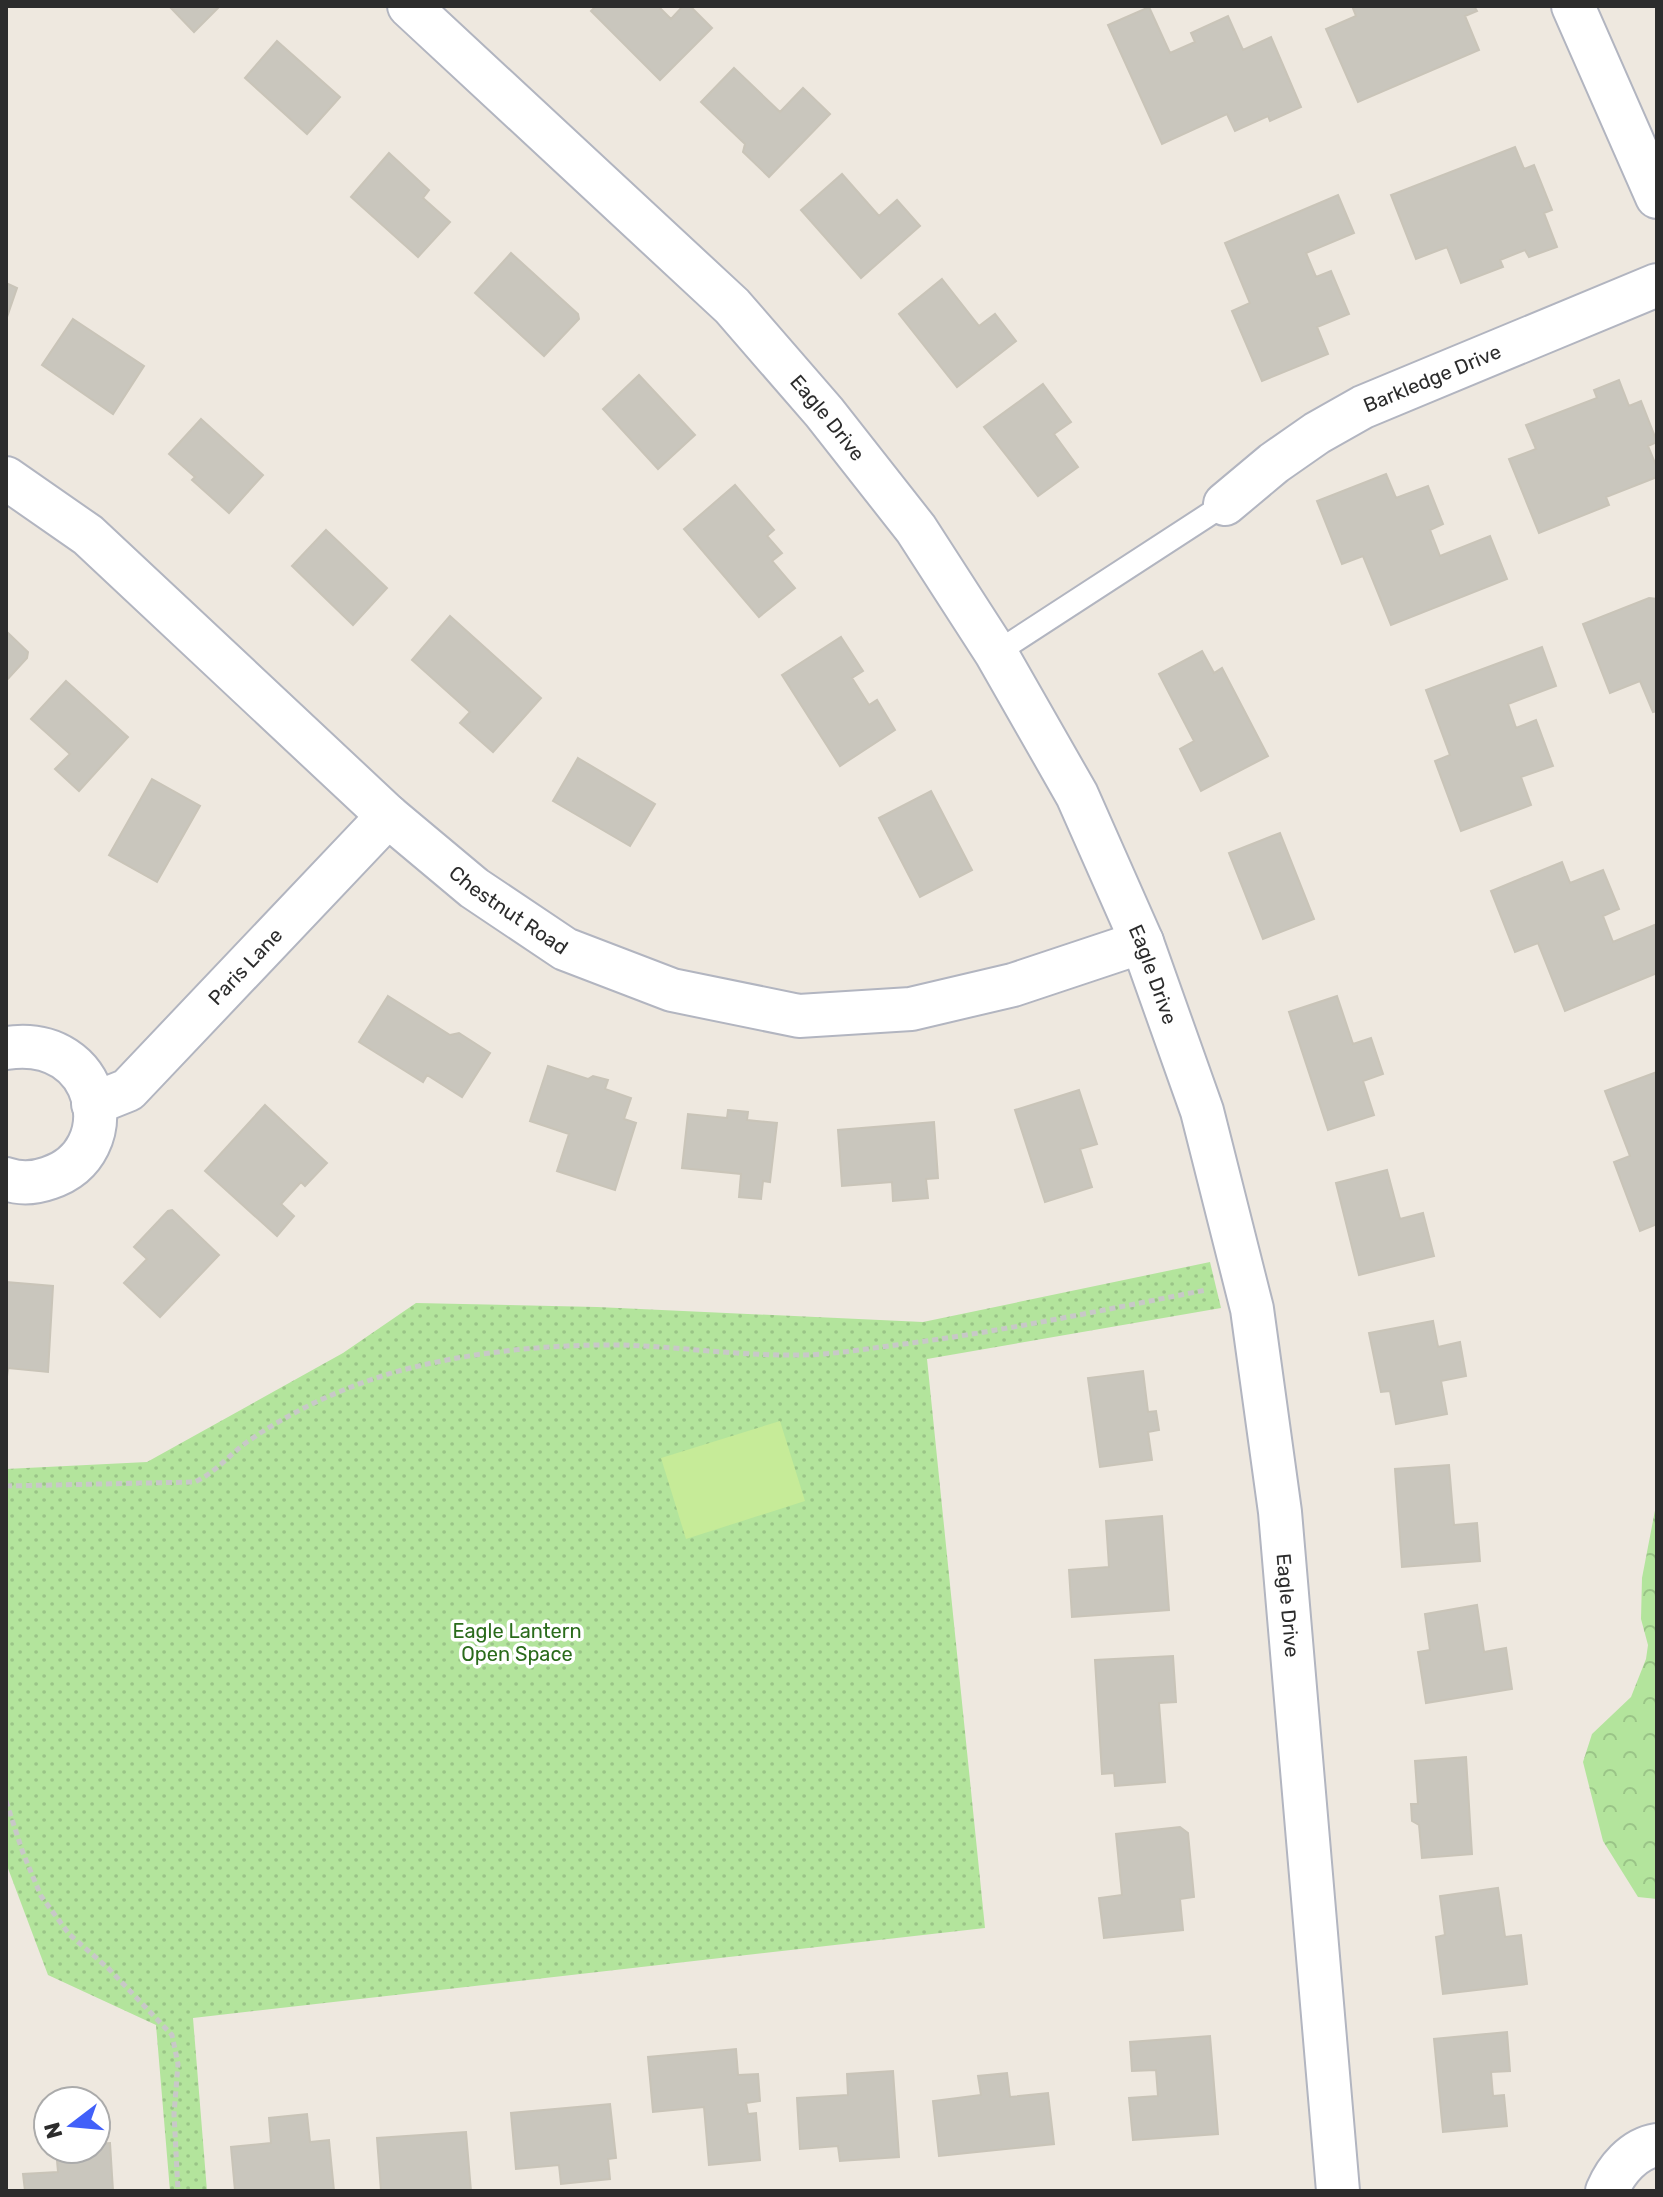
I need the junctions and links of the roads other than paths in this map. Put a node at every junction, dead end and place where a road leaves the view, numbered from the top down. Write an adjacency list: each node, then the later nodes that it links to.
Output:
1 (409, 6): 7 (street, Eagle Drive)
2 (1573, 6): 3 (street)
3 (1657, 197)
4 (1657, 285): 6 (street, Barkledge Drive)
5 (6, 478): 8 (street, Chestnut Road)
6 (1225, 504): 7 (lane)
7 (996, 653): 9 (street, Eagle Drive)
8 (388, 816): 9 (street, Chestnut Road); 11 (street, Paris Lane)
9 (1142, 942): 14 (street, Eagle Drive)
10 (6, 1048): 11 (street)
11 (93, 1104): 12 (street)
12 (6, 1179)
13 (1657, 2145): 15 (street)
14 (1338, 2191)
15 (1607, 2191)

